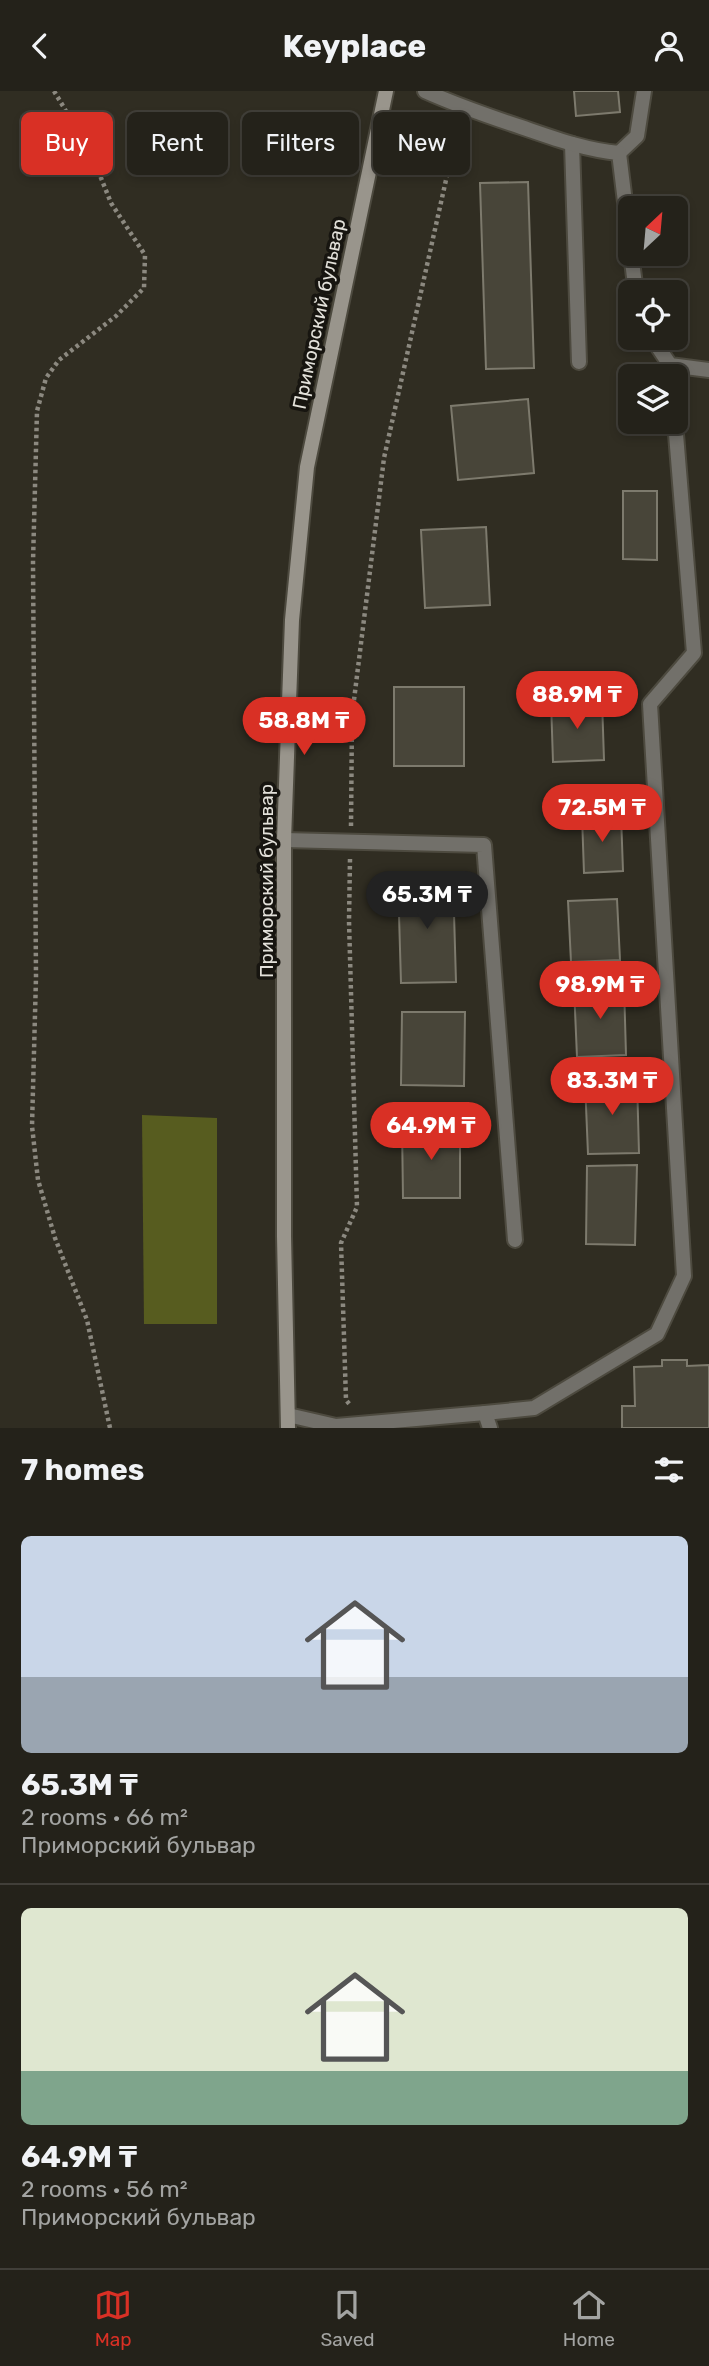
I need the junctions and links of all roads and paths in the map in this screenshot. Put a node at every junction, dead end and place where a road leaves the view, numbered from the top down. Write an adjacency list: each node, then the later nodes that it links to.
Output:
1 (54, 91): 20 (path)
2 (386, 91): 13 (street, Приморский бульвар)
3 (425, 91): 5 (street)
4 (644, 91): 7 (street)
5 (455, 104): 6 (street); 14 (path)
6 (572, 144): 7 (street); 9 (street)
7 (619, 153): 8 (street)
8 (624, 196)
9 (579, 362)
10 (688, 370): 11 (street)
11 (709, 370)
12 (676, 434): 16 (street)
13 (284, 840): 14 (street); 17 (street, Приморский бульвар)
14 (351, 841): 15 (street); 18 (path)
15 (515, 1240)
16 (485, 1413): 18 (street); 21 (street)
17 (288, 1422): 19 (street)
18 (364, 1423): 19 (street)
19 (336, 1427)
20 (110, 1428)
21 (490, 1428)

